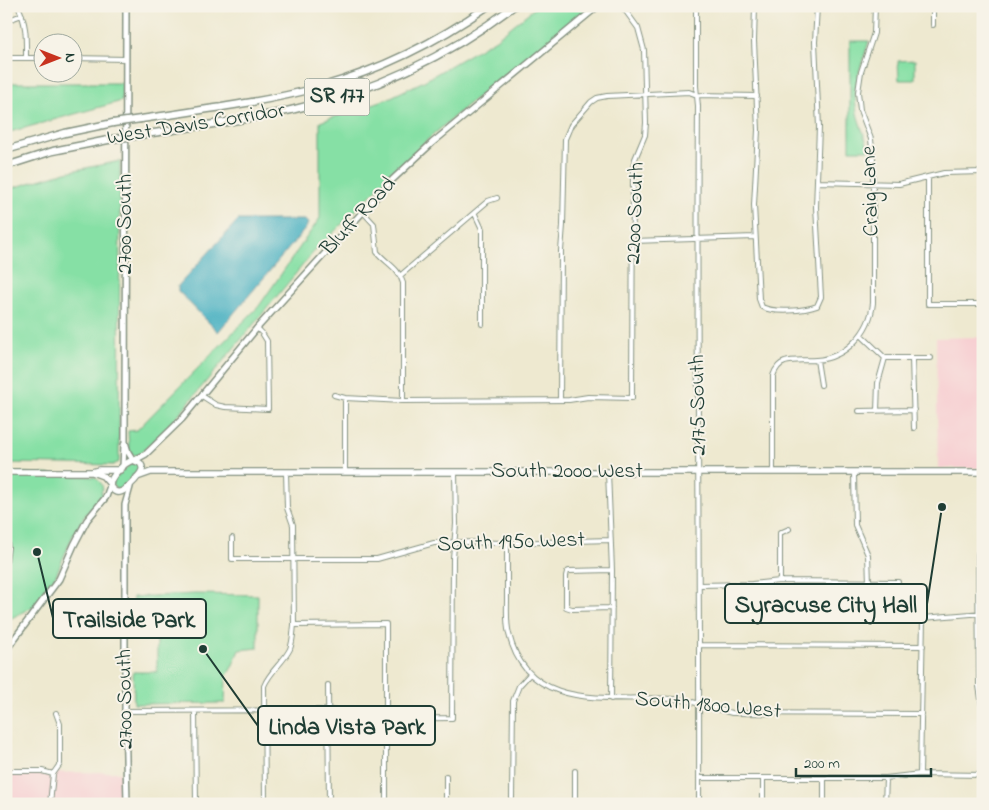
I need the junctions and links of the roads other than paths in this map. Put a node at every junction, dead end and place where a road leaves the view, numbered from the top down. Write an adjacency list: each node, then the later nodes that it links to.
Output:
1 (18, 6): 12 (street)
2 (126, 6): 19 (street, 2700 South)
3 (488, 6): 23 (highway, West Davis Corridor / SR 177, bridge)
4 (514, 6): 24 (highway, West Davis Corridor / SR 177, bridge)
5 (598, 6): 30 (street, Bluff Road)
6 (622, 6): 20 (street, 2200 South)
7 (696, 6): 21 (street, 2175 South)
8 (756, 6): 22 (street)
9 (817, 6): 27 (street)
10 (875, 6): 28 (street, Craig Lane)
11 (933, 6): 14 (street)
12 (22, 15): 13 (street); 16 (street)
13 (6, 21)
14 (933, 25)
15 (6, 58): 16 (street)
16 (26, 58): 17 (street)
17 (32, 58)
18 (82, 58): 19 (street)
19 (126, 59): 54 (street, 2700 South)
20 (645, 93): 21 (street); 34 (street, 2200 South); 48 (street)
21 (697, 95): 22 (street); 33 (street, 2175 South)
22 (757, 96): 32 (street)
23 (6, 150)
24 (6, 166)
25 (983, 172): 26 (street)
26 (928, 177): 28 (street); 36 (street)
27 (817, 182): 28 (street); 32 (street)
28 (873, 184): 39 (street, Craig Lane)
29 (497, 198): 31 (street)
30 (362, 211): 35 (street); 38 (street, Bluff Road)
31 (475, 214): 35 (street); 37 (street)
32 (755, 237): 33 (street)
33 (697, 240): 34 (street); 69 (street, 2175 South)
34 (633, 241): 48 (street, 2200 South)
35 (401, 275): 49 (street)
36 (983, 304)
37 (482, 324)
38 (257, 328): 46 (street, Bluff Road); 46 (street)
39 (861, 335): 40 (street); 43 (street)
40 (884, 358): 41 (street); 52 (street)
41 (912, 358): 42 (street); 50 (street)
42 (931, 358)
43 (818, 360): 44 (street); 66 (street)
44 (821, 385)
45 (334, 395): 47 (street)
46 (202, 396): 55 (street, Bluff Road)
47 (345, 398): 49 (street); 63 (street)
48 (560, 400): 49 (street)
49 (403, 401)
50 (914, 410): 52 (street); 53 (street)
51 (859, 411): 52 (street)
52 (877, 411)
53 (914, 428)
54 (125, 442): 56 (street); 58 (street, 2700 South)
55 (146, 454): 56 (street, Bluff Road); 57 (street, Bluff Road)
56 (134, 460): 57 (main road); 58 (main road)
57 (142, 466): 61 (main road); 70 (main road)
58 (121, 469): 60 (main road); 72 (main road)
59 (6, 472): 60 (main road)
60 (92, 472): 72 (main road)
61 (151, 472): 62 (main road, South 2000 West); 70 (main road, South 2000 West)
62 (286, 472): 63 (main road, South 2000 West); 83 (street)
63 (345, 472): 64 (main road, South 2000 West)
64 (455, 472): 65 (main road, South 2000 West); 80 (street)
65 (608, 472): 69 (main road, South 2000 West); 79 (street)
66 (773, 472): 67 (main road, South 2000 West); 69 (main road, South 2000 West)
67 (854, 472): 68 (main road, South 2000 West); 87 (street)
68 (983, 472)
69 (699, 473): 89 (street, 2175 South)
70 (137, 478): 71 (main road)
71 (131, 484): 73 (main road); 75 (street, 2700 South)
72 (110, 485): 73 (main road); 74 (street)
73 (118, 492): 74 (street); 75 (street, 2700 South)
74 (104, 500): 95 (street)
75 (125, 505): 102 (street, 2700 South)
76 (789, 529): 86 (street)
77 (6, 537): 84 (street)
78 (232, 538): 83 (street, South 1950 West)
79 (610, 540): 81 (street, South 1950 West); 85 (street)
80 (454, 542): 81 (street, South 1950 West); 83 (street, South 1950 West); 108 (street)
81 (507, 543): 96 (street)
82 (983, 544): 91 (street)
83 (294, 559): 92 (street)
84 (6, 561)
85 (612, 570): 90 (street); 90 (street)
86 (780, 581): 87 (street); 89 (street)
87 (869, 582): 88 (street)
88 (898, 582)
89 (699, 584): 93 (street, 2175 South)
90 (612, 608): 99 (street)
91 (981, 613): 94 (street); 98 (street)
92 (294, 625): 103 (street); 108 (street)
93 (700, 645): 94 (street); 100 (street, 2175 South)
94 (923, 646): 107 (street)
95 (6, 650)
96 (530, 674): 99 (street, South 1800 West); 119 (street)
97 (328, 685): 101 (street)
98 (981, 687): 105 (street)
99 (611, 699): 100 (street, South 1800 West)
100 (699, 704): 107 (street, South 1800 West); 115 (street, 2175 South)
101 (328, 710): 103 (street); 108 (street); 124 (street)
102 (125, 711): 104 (street); 121 (street, 2700 South)
103 (264, 711): 104 (street); 123 (street)
104 (195, 712): 122 (street)
105 (983, 712)
106 (56, 713): 111 (street)
107 (922, 714): 112 (street)
108 (387, 719): 125 (street)
109 (6, 771): 111 (street)
110 (575, 771): 127 (street)
111 (53, 774): 120 (street)
112 (920, 774): 114 (street); 117 (street)
113 (446, 776): 126 (street)
114 (983, 776)
115 (699, 778): 116 (street); 128 (street, 2175 South)
116 (763, 778): 118 (street); 129 (street)
117 (886, 778): 118 (street); 131 (street)
118 (824, 779): 130 (street)
119 (512, 798)
120 (50, 804)
121 (128, 804)
122 (196, 804)
123 (265, 804)
124 (329, 804)
125 (386, 804)
126 (446, 804)
127 (575, 804)
128 (699, 804)
129 (763, 804)
130 (824, 804)
131 (885, 804)

